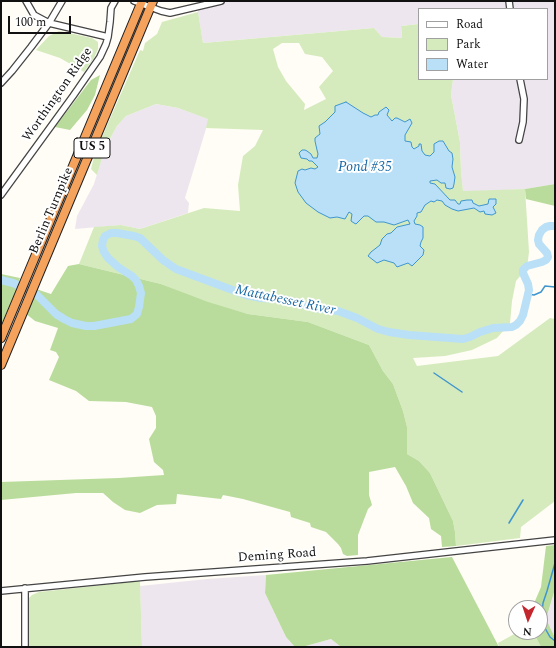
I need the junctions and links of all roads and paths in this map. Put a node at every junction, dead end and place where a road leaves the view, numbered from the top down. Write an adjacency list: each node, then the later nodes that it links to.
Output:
1 (26, 1): 7 (street)
2 (62, 1): 7 (street)
3 (115, 1): 8 (street, Worthington Ridge)
4 (221, 1): 6 (street)
5 (139, 2): 6 (street); 13 (highway, Berlin Turnpike / US 5)
6 (152, 4): 14 (highway, Berlin Turnpike / US 5)
7 (49, 23): 8 (street); 10 (street)
8 (108, 37): 12 (street, Worthington Ridge)
9 (520, 80): 11 (street)
10 (1, 83)
11 (519, 140)
12 (1, 195)
13 (1, 338)
14 (1, 365)
15 (555, 540): 16 (street, Deming Road)
16 (25, 588): 17 (street, Deming Road); 18 (street)
17 (1, 591)
18 (25, 647)

